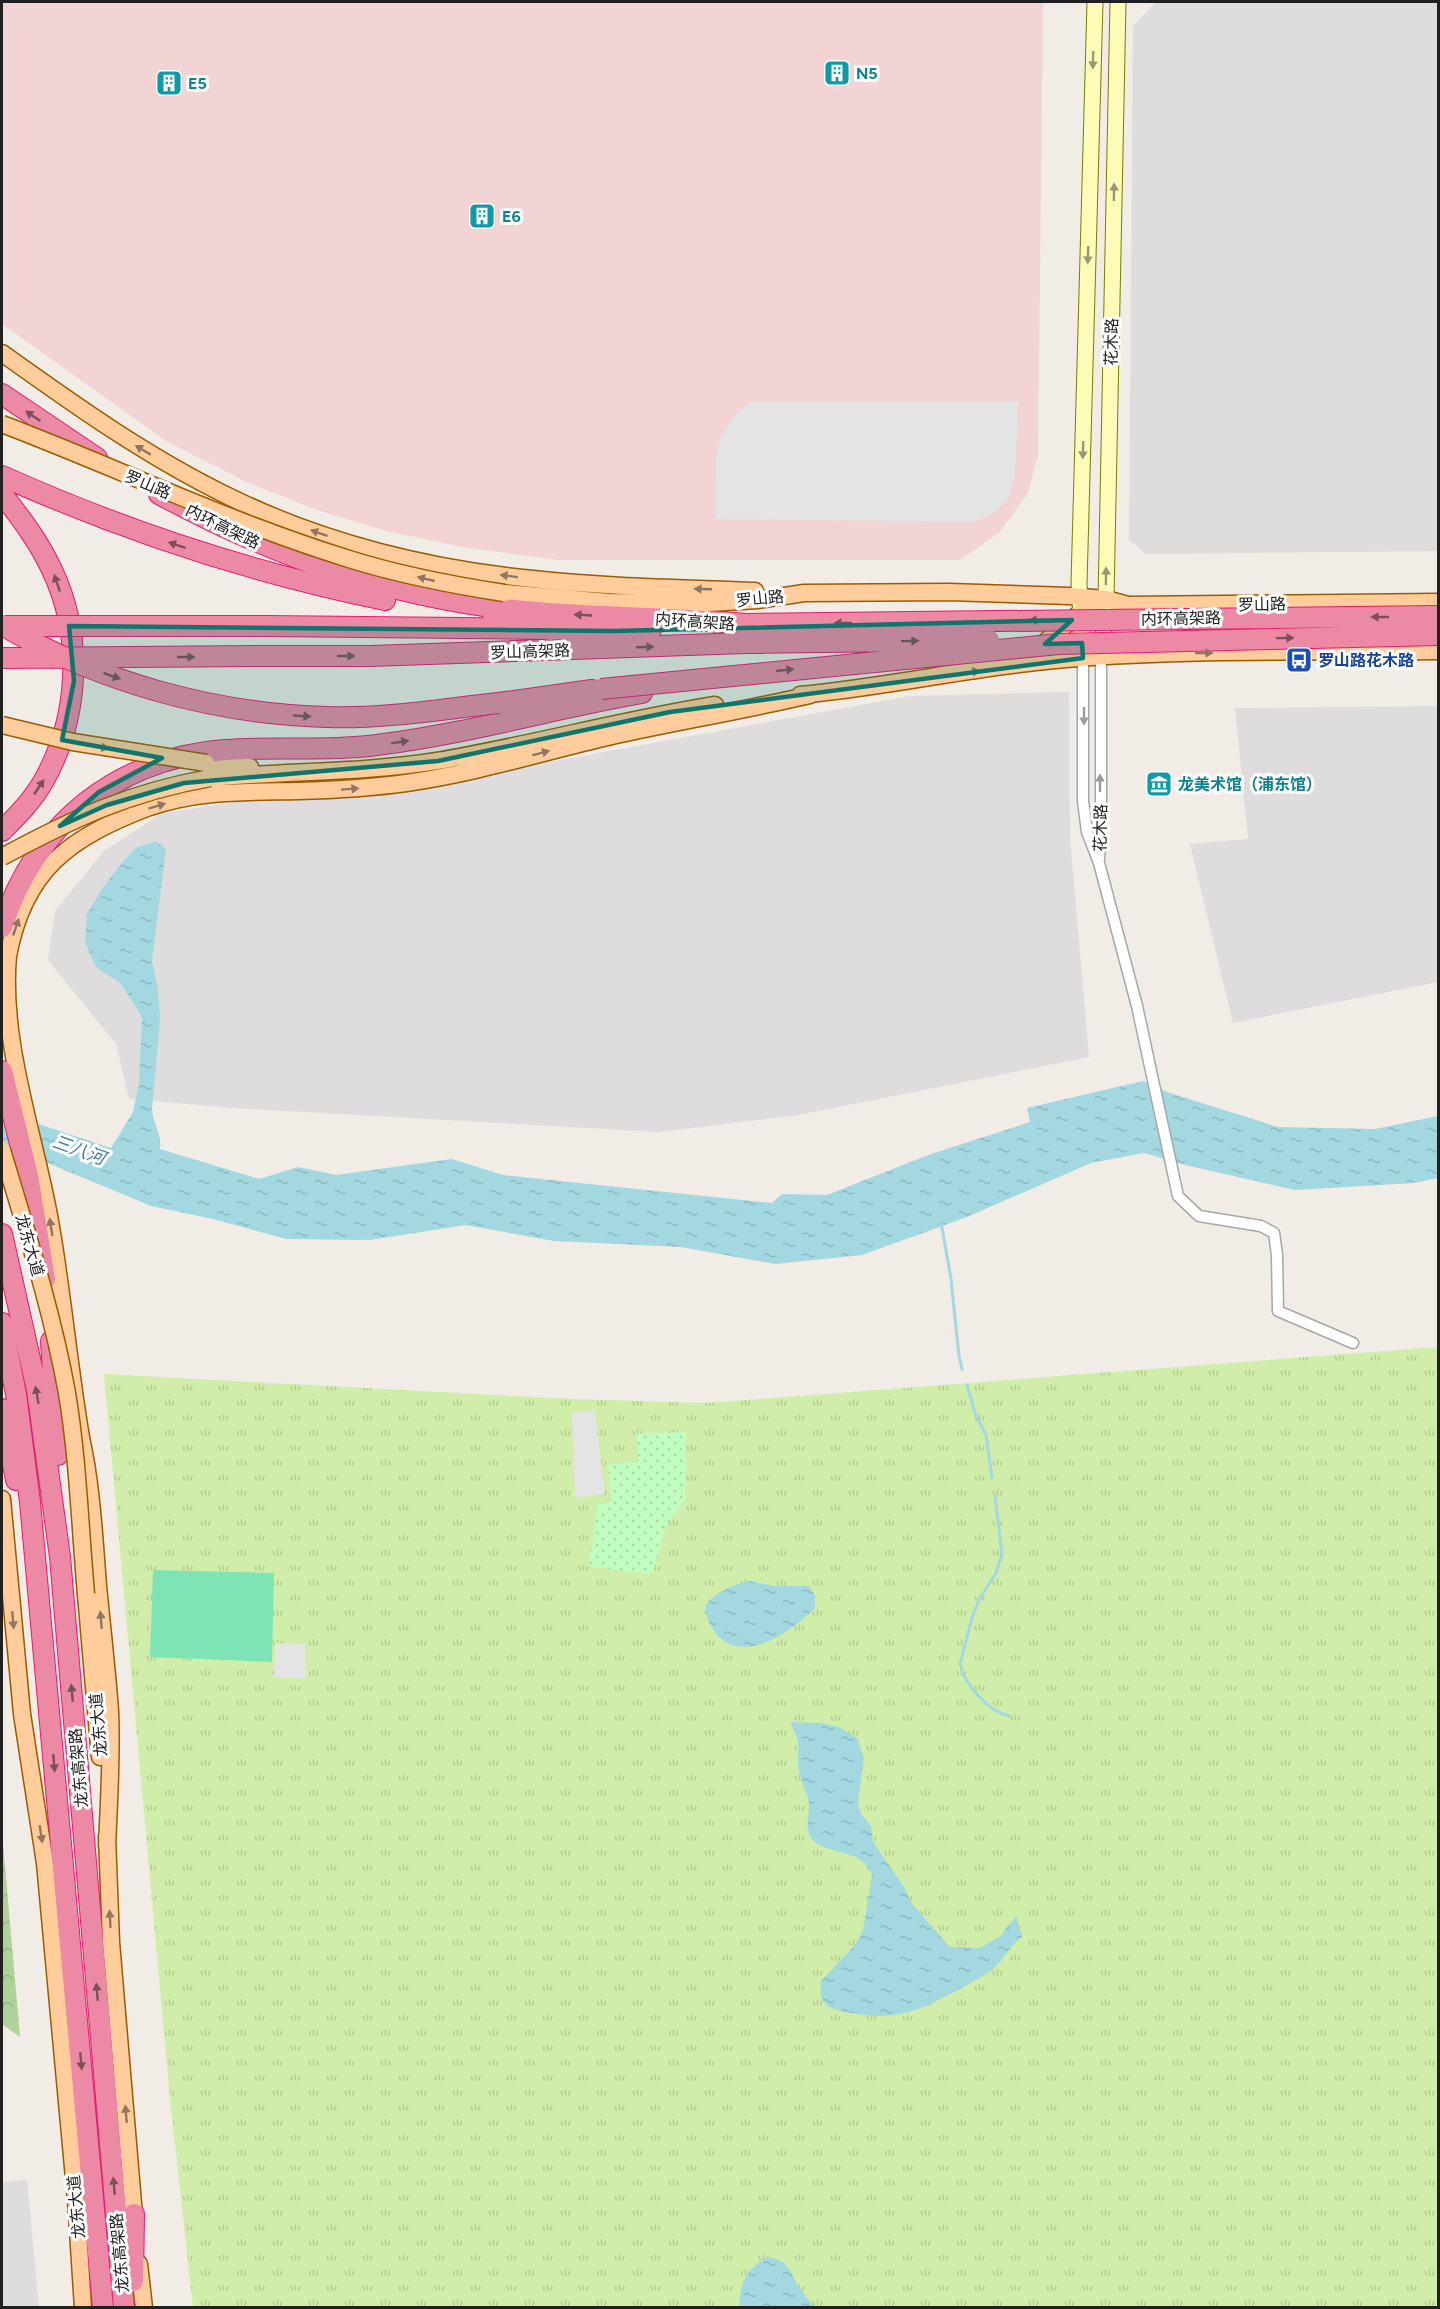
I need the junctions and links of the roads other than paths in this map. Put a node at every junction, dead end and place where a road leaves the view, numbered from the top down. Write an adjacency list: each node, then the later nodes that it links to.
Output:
1 (1095, 2): 11 (main road, 花木路, one-way to 11)
2 (1118, 2): 9 (main road, 花木路, one-way to 2)
3 (2, 353): 8 (main road, one-way to 3)
4 (2, 394): 15 (highway, 内环高架路, one-way to 4)
5 (2, 424): 8 (main road, 罗山路, one-way to 5, bridge)
6 (2, 476): 14 (highway, one-way to 6)
7 (2, 494): 27 (highway, one-way to 7)
8 (804, 593): 11 (main road, 罗山路)
9 (1106, 599): 10 (main road, 罗山路); 11 (main road, 罗山路); 19 (main road, 花木路)
10 (1438, 602)
11 (1081, 605): 21 (main road, 花木路); 22 (main road)
12 (1438, 616): 15 (highway, 内环高架路, one-way to 15, bridge)
13 (2, 625): 14 (highway, 罗山高架路, bridge); 23 (highway, 内环高架路, one-way to 23, bridge)
14 (550, 630): 15 (highway, 罗山高架路)
15 (746, 634): 17 (highway, 罗山高架路, one-way to 17, bridge); 20 (highway, 罗山高架路, one-way to 15, bridge)
16 (1438, 635): 17 (highway, 内环高架路, one-way to 16, bridge)
17 (1059, 644): 23 (highway, 内环高架路, one-way to 17, bridge)
18 (1438, 651): 19 (main road, one-way to 18)
19 (1101, 656): 21 (main road); 29 (street, 花木路, one-way to 19)
20 (2, 658)
21 (1083, 658): 22 (main road); 29 (street, 花木路, one-way to 29)
22 (1023, 663): 24 (main road, one-way to 22)
23 (746, 674): 30 (highway, one-way to 23, bridge)
24 (810, 694): 26 (main road); 40 (main road, one-way to 24)
25 (2, 725): 26 (main road, one-way to 26, bridge)
26 (332, 770): 28 (main road, bridge)
27 (2, 831)
28 (2, 856)
29 (1099, 863): 35 (street)
30 (2, 927)
31 (2, 1071): 38 (highway)
32 (2, 1150): 40 (main road, 龙东大道, bridge)
33 (2, 1234): 38 (highway, 龙东高架路, one-way to 33)
34 (2, 1323): 39 (highway, 龙东高架路)
35 (1353, 1343)
36 (2, 1409): 39 (highway)
37 (2, 1499): 43 (main road, 龙东大道, one-way to 43)
38 (60, 1557): 46 (highway, 龙东高架路, one-way to 38)
39 (45, 1662): 42 (highway, 龙东高架路, one-way to 42)
40 (107, 1846): 41 (main road, 龙东大道, one-way to 40)
41 (134, 2214): 47 (highway); 48 (main road, 龙东大道)
42 (96, 2218): 44 (highway); 45 (highway, 龙东高架路)
43 (83, 2307)
44 (91, 2307)
45 (103, 2307)
46 (124, 2307)
47 (133, 2307)
48 (144, 2307)

